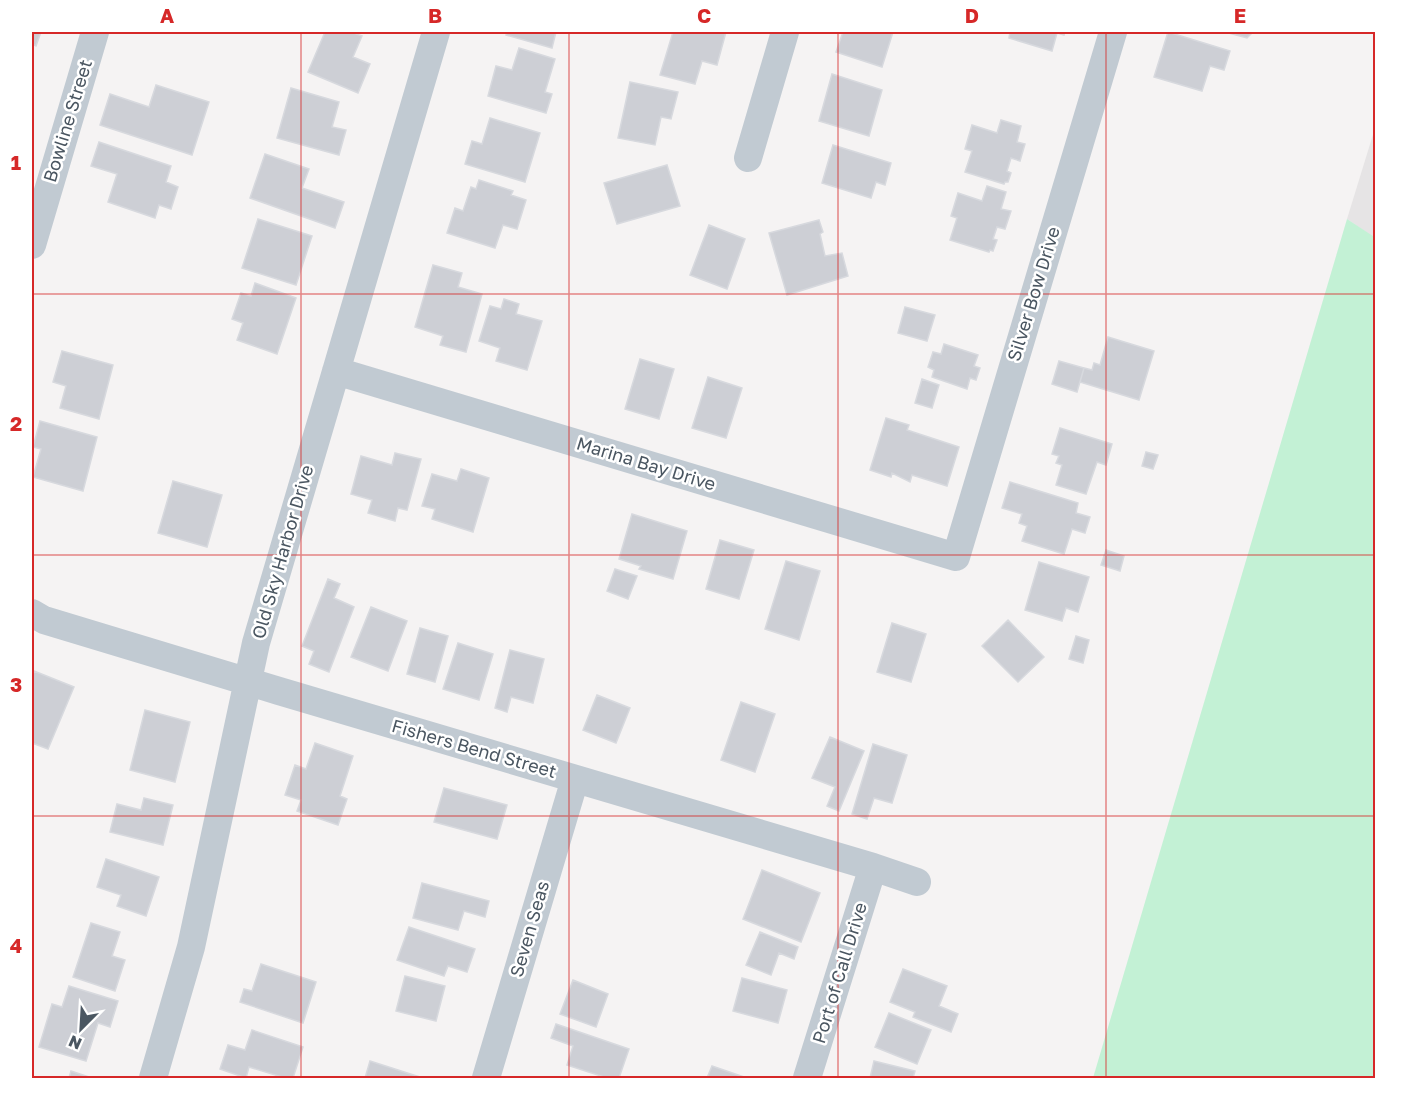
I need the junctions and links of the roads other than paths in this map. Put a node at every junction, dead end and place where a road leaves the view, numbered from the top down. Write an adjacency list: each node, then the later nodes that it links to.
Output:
1 (95, 32): 6 (street, Bowline Street)
2 (436, 32): 7 (street, Old Sky Harbor Drive)
3 (785, 32): 5 (street)
4 (1113, 32): 8 (street, Silver Bow Drive)
5 (748, 158)
6 (32, 245)
7 (336, 371): 8 (street, Marina Bay Drive); 10 (street, Old Sky Harbor Drive)
8 (956, 557)
9 (32, 613): 10 (street, Fishers Bend Street)
10 (247, 682): 11 (street, Fishers Bend Street); 14 (street, Old Sky Harbor Drive)
11 (575, 779): 12 (street, Fishers Bend Street); 15 (street, Seven Seas)
12 (873, 867): 13 (street, Fishers Bend Street); 16 (street, Port of Call Drive)
13 (917, 882)
14 (153, 1078)
15 (486, 1078)
16 (807, 1078)

